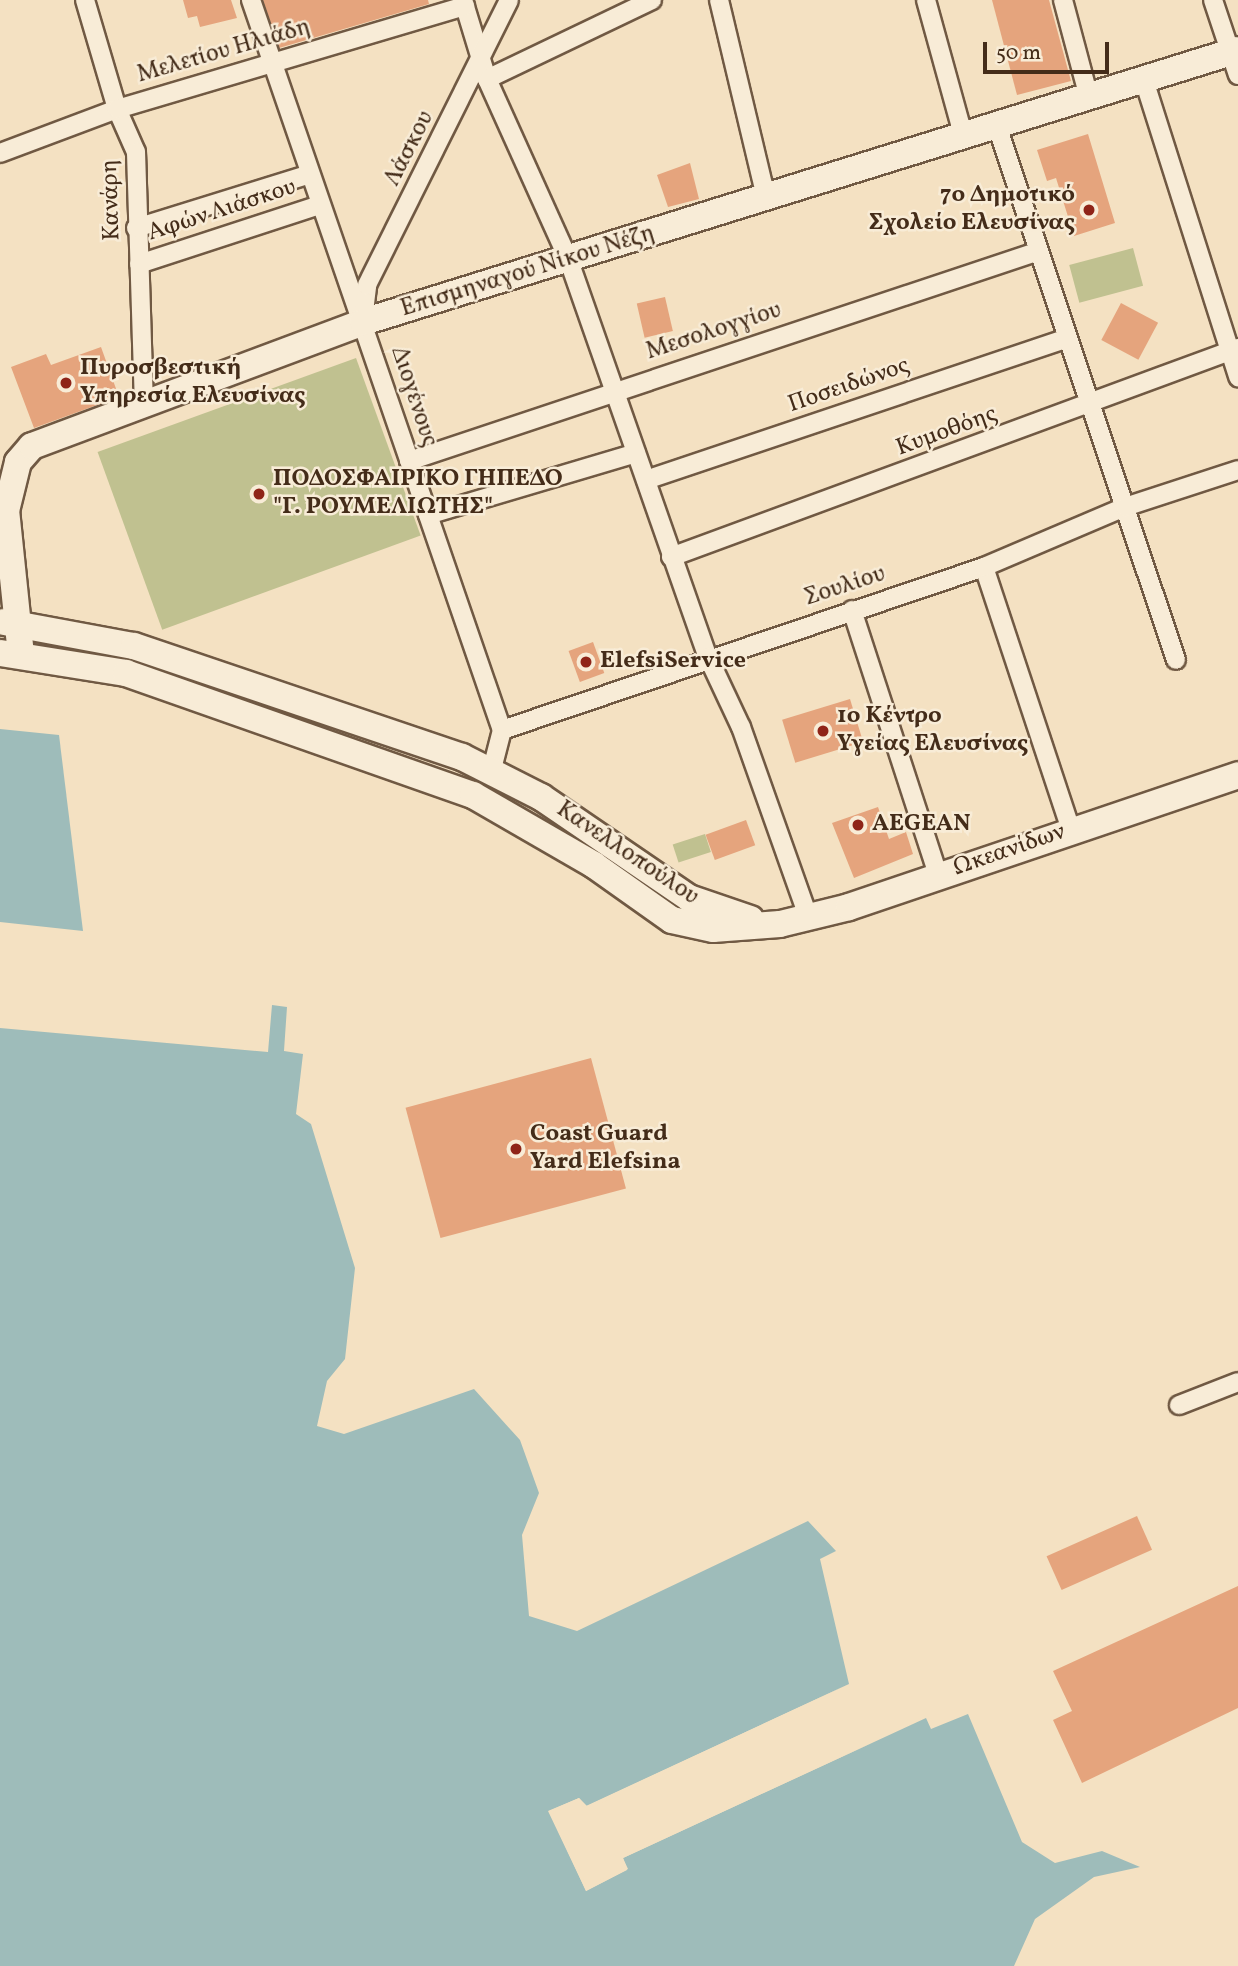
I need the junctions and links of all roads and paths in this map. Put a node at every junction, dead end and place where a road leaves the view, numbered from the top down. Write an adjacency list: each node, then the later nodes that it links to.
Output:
1 (85, 0): 16 (street, Κανάρη)
2 (251, 0): 12 (street, Διογένους)
3 (509, 0): 10 (street, Λάσκου)
4 (652, 0): 13 (street)
5 (719, 0): 21 (street)
6 (926, 0): 18 (street)
7 (1063, 0): 15 (street)
8 (1213, 0): 11 (street)
9 (464, 3): 10 (street); 12 (street, Μελετίου Ηλιάδη)
10 (480, 57): 13 (street); 27 (street, Λάσκου)
11 (1235, 59): 14 (street, Επισμηναγού Νίκου Νέζη)
12 (274, 64): 16 (street, Μελετίου Ηλιάδη); 20 (street, Διογένους)
13 (486, 79): 25 (street)
14 (1144, 80): 15 (street, Επισμηναγού Νίκου Νέζη); 29 (street)
15 (1089, 97): 17 (street, Επισμηναγού Νίκου Νέζη)
16 (117, 109): 19 (street, Μελετίου Ηλιάδη); 23 (street, Κανάρη)
17 (997, 126): 18 (street, Επισμηναγού Νίκου Νέζη); 24 (street)
18 (964, 138): 21 (street, Επισμηναγού Νίκου Νέζη)
19 (0, 153)
20 (310, 174): 22 (street, Διογένους); 23 (street, Αφών Λιάσκου)
21 (766, 197): 25 (street, Επισμηναγού Νίκου Νέζη)
22 (320, 205): 26 (street, Αφών Λιάσκου); 27 (street, Διογένους)
23 (136, 228): 26 (street, Κανάρη)
24 (1036, 252): 28 (street); 31 (street, Μεσολογγίου)
25 (569, 261): 27 (street, Επισμηναγού Νίκου Νέζη); 31 (street)
26 (139, 264): 33 (street, Κανάρη)
27 (363, 322): 33 (street, Επισμηναγού Νίκου Νέζη); 35 (street, Διογένους)
28 (1068, 338): 32 (street); 37 (street, Ποσειδώνος)
29 (1234, 349): 30 (street); 32 (street, Κυμοθόης)
30 (1238, 377)
31 (617, 396): 34 (street); 35 (street, Μεσολογγίου)
32 (1091, 406): 38 (street); 40 (street, Κυμοθόης)
33 (144, 407): 43 (street, Επισμηναγού Νίκου Νέζη)
34 (636, 453): 37 (street); 39 (street)
35 (409, 461): 39 (street, Διογένους)
36 (1238, 470): 38 (street, Σουλίου)
37 (646, 480): 40 (street)
38 (1125, 507): 41 (street, Σουλίου); 46 (street)
39 (428, 515): 47 (street, Διογένους)
40 (671, 557): 45 (street)
41 (984, 567): 42 (street, Σουλίου); 50 (street)
42 (852, 610): 45 (street, Σουλίου); 51 (street)
43 (9, 623): 44 (street, Επισμηναγού Νίκου Νέζη); 48 (street, Κανελλοπούλου)
44 (10, 654): 53 (street, Κανελλοπούλου)
45 (708, 657): 47 (street, Σουλίου); 52 (street)
46 (1176, 660)
47 (502, 730): 48 (street)
48 (492, 769): 53 (street, Κανελλοπούλου)
49 (1238, 775): 50 (street, Ωκεανίδων)
50 (1071, 830): 51 (street, Ωκεανίδων)
51 (939, 875): 52 (street, Ωκεανίδων)
52 (809, 919): 53 (street, Ωκεανίδων)
53 (780, 924)
54 (1238, 1382): 55 (street)
55 (1179, 1405)

